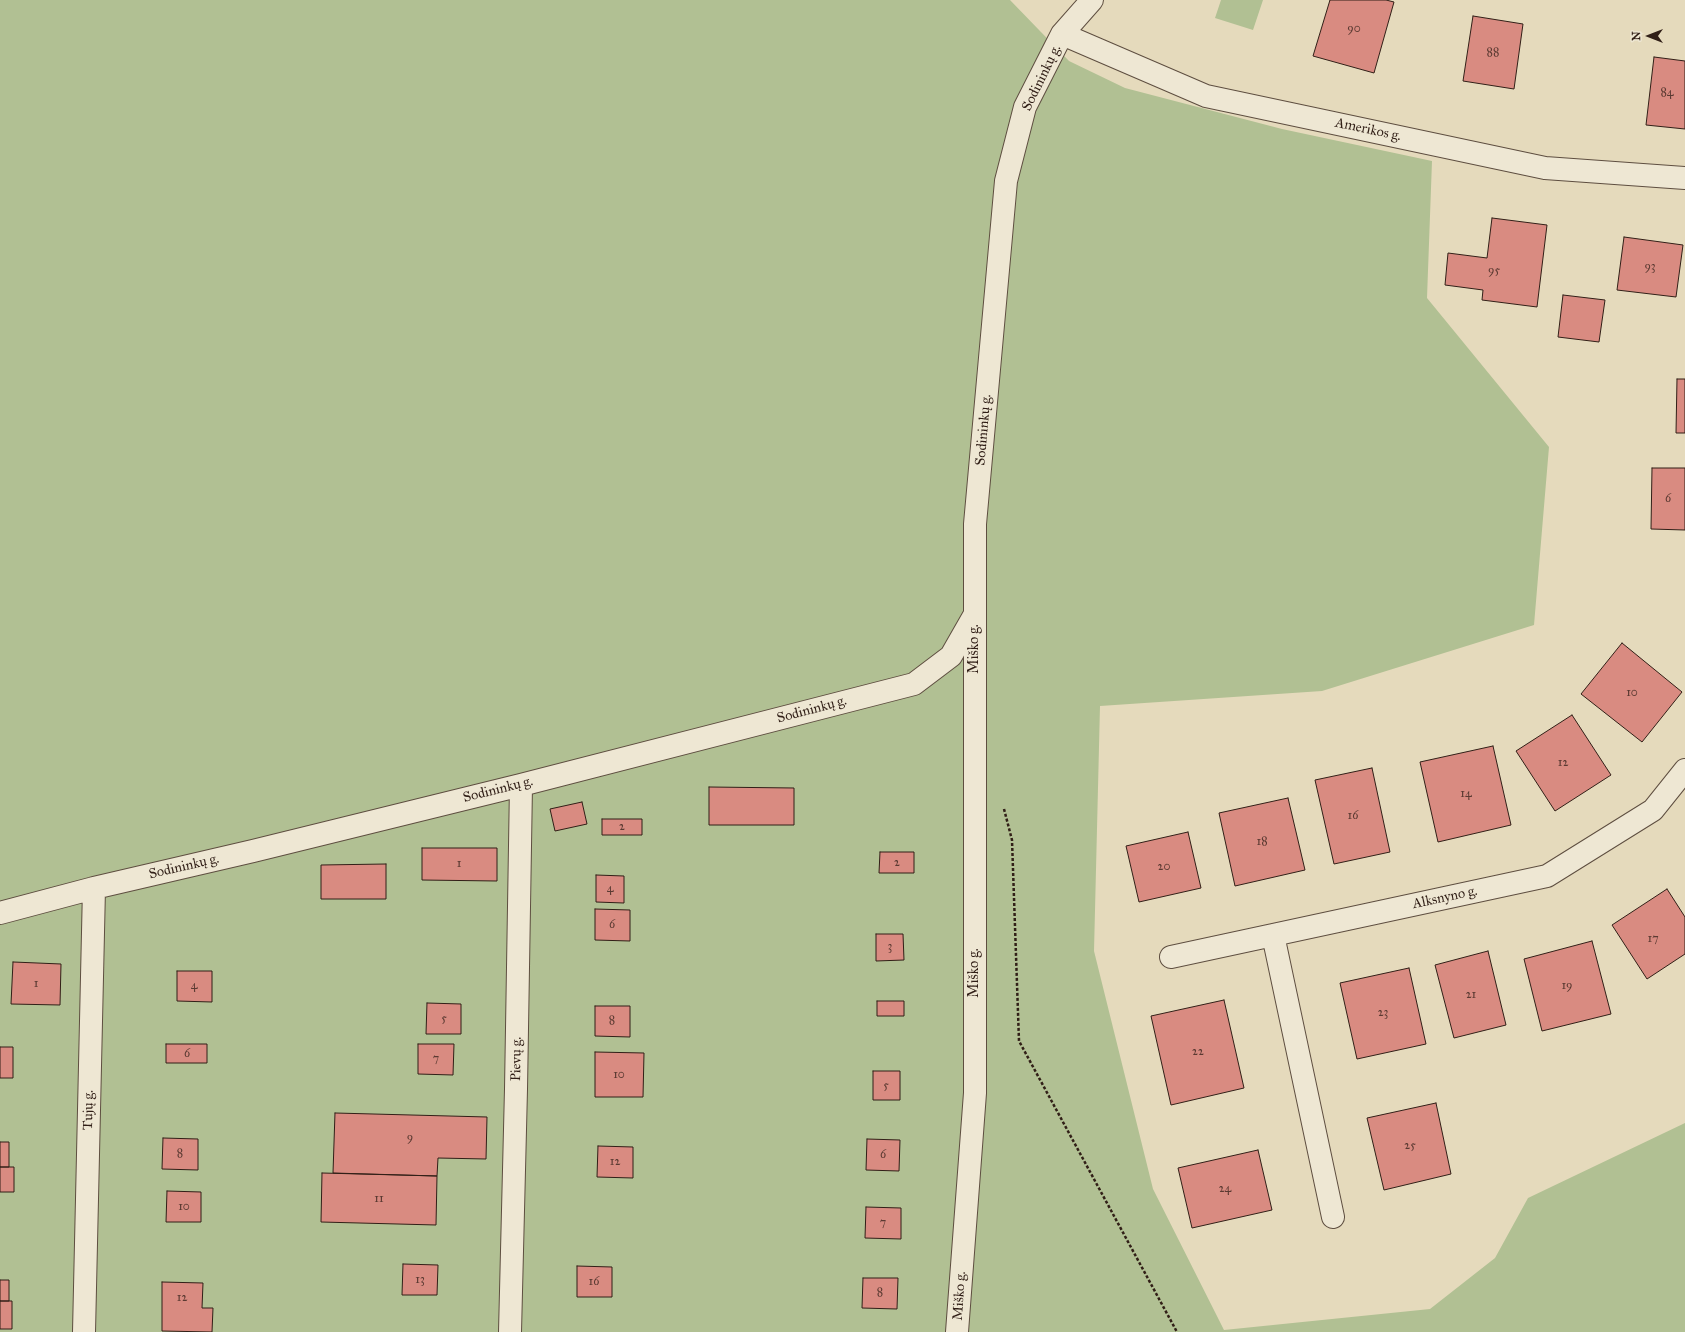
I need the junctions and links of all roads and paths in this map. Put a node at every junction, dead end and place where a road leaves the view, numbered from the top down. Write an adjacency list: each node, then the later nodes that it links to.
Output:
1 (1092, 0): 2 (street, Sodininkų g.)
2 (1062, 34): 3 (street, Amerikos g.); 4 (street, Sodininkų g.)
3 (1685, 178)
4 (975, 613): 6 (street, Sodininkų g.); 15 (street, Miško g.)
5 (1685, 770): 10 (street, Alksnyno g.)
6 (521, 786): 8 (street, Sodininkų g.); 14 (street, Pievų g.)
7 (1002, 802): 16 (path)
8 (94, 888): 9 (street, Sodininkų g.); 13 (street, Tujų g.)
9 (0, 914)
10 (1273, 935): 11 (street, Alksnyno g.); 12 (street)
11 (1171, 956)
12 (1332, 1217)
13 (84, 1332)
14 (510, 1332)
15 (957, 1332)
16 (1177, 1332)

